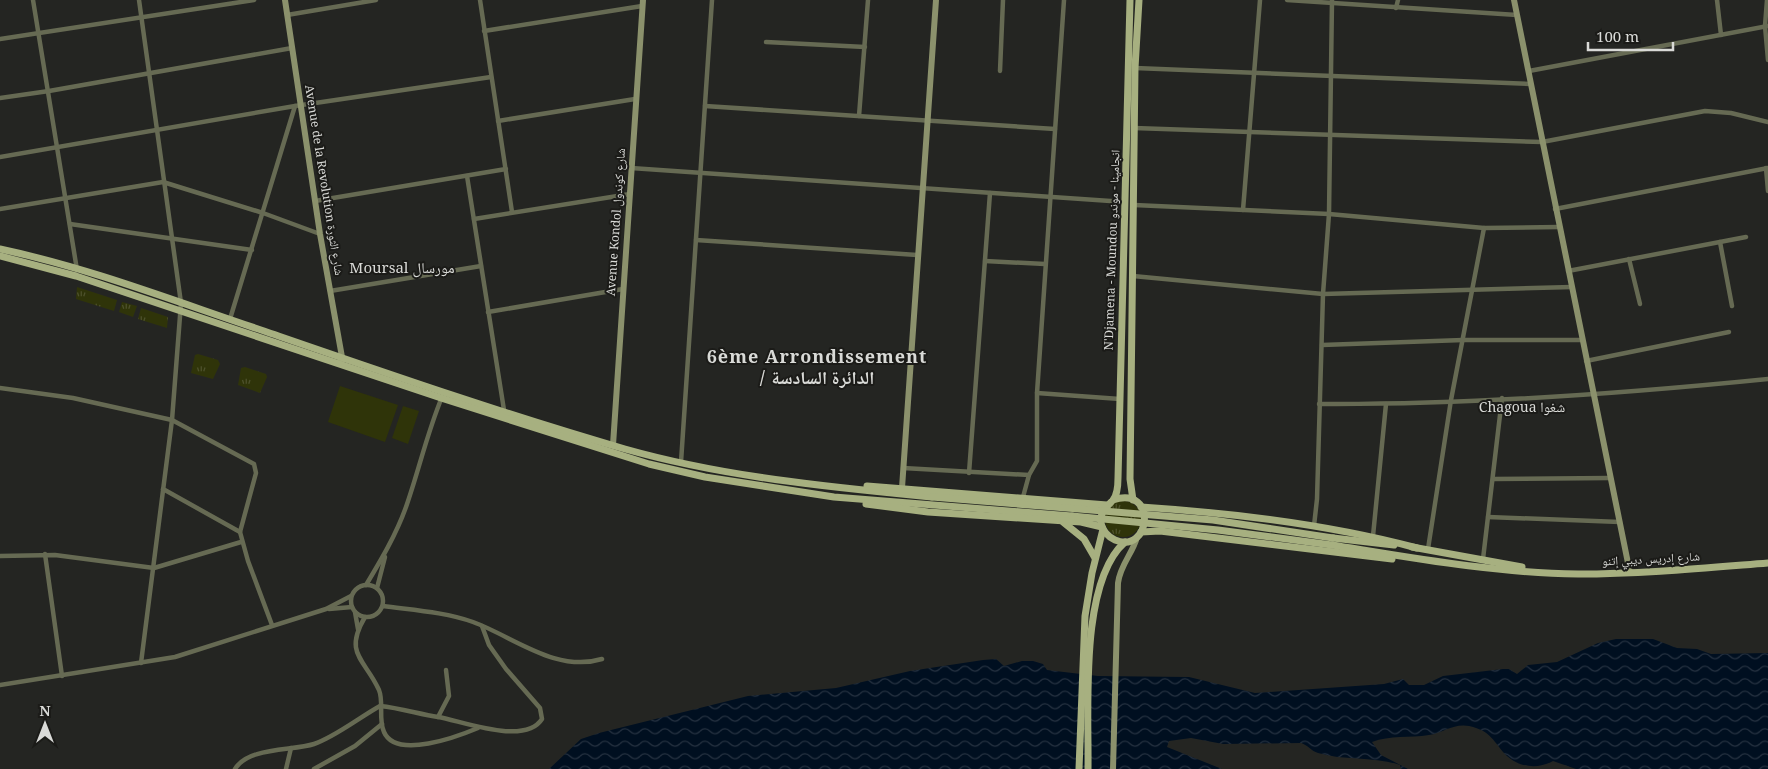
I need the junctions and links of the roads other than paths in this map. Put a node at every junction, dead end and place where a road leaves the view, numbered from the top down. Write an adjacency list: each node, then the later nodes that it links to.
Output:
1 (33, 0): 28 (street)
2 (139, 0): 25 (street)
3 (254, 0): 25 (street)
4 (285, 0): 24 (street, Avenue de la Revolution شارع الثورة)
5 (376, 0): 24 (street)
6 (480, 0): 27 (street)
7 (712, 0): 47 (street)
8 (868, 0): 32 (street)
9 (936, 0): 50 (street)
10 (1003, 0): 36 (street)
11 (1064, 0): 54 (street)
12 (1130, 0): 73 (main road, N'Djamena - Moundou انجامينا - موندو)
13 (1139, 0): 35 (main road, N'Djamena - Moundou انجامينا - موندو)
14 (1260, 0): 38 (street)
15 (1287, 0): 20 (street)
16 (1398, 0): 22 (street)
17 (1514, 0): 23 (street)
18 (1717, 0): 29 (street)
19 (1767, 0): 26 (street)
20 (1331, 2): 22 (street); 40 (street)
21 (642, 3): 27 (street); 45 (street, Avenue Kondol شارع كوندول)
22 (1396, 8): 23 (street)
23 (1517, 14): 37 (street)
24 (287, 15): 33 (street, Avenue de la Revolution شارع الثورة)
25 (142, 19): 28 (street); 39 (street)
26 (1766, 26): 29 (street); 34 (street)
27 (484, 31): 41 (street)
28 (39, 33): 30 (street); 43 (street)
29 (1721, 35): 37 (street)
30 (0, 39)
31 (766, 42): 32 (street)
32 (865, 47): 48 (street)
33 (292, 48): 39 (street); 46 (street, Avenue de la Revolution شارع الثورة)
34 (1768, 60)
35 (1135, 68): 38 (street); 52 (main road, N'Djamena - Moundou انجامينا - موندو)
36 (1000, 71)
37 (1529, 71): 42 (street)
38 (1254, 72): 40 (street); 55 (street)
39 (149, 74): 43 (street); 53 (street)
40 (1331, 76): 42 (street); 56 (street)
41 (491, 77): 46 (street); 49 (street)
42 (1531, 84): 57 (street)
43 (49, 92): 44 (street); 58 (street)
44 (0, 98)
45 (635, 99): 49 (street); 60 (street, Avenue Kondol شارع كوندول)
46 (297, 105): 53 (street); 72 (street, Avenue de la Revolution شارع الثورة); 79 (street)
47 (705, 106): 48 (street); 63 (street)
48 (859, 116): 50 (street)
49 (498, 121): 62 (street)
50 (927, 122): 54 (street); 66 (street)
51 (1768, 122): 57 (street)
52 (1134, 128): 55 (street); 74 (main road, N'Djamena - Moundou انجامينا - موندو)
53 (157, 129): 58 (street); 65 (street)
54 (1054, 130): 70 (street)
55 (1249, 131): 56 (street); 77 (street)
56 (1330, 135): 57 (street); 80 (street)
57 (1542, 142): 76 (street)
58 (58, 148): 59 (street); 71 (street)
59 (0, 157)
60 (632, 168): 63 (street); 69 (street, Avenue Kondol شارع كوندول)
61 (1767, 168): 67 (street); 76 (street)
62 (506, 169): 64 (street); 78 (street)
63 (700, 173): 66 (street); 88 (street)
64 (467, 176): 72 (street); 81 (street)
65 (163, 182): 71 (street); 79 (street); 87 (street)
66 (922, 188): 68 (street); 92 (street)
67 (1768, 191)
68 (990, 193): 70 (street); 95 (street)
69 (630, 194): 78 (street); 102 (street, Avenue Kondol شارع كوندول)
70 (1051, 196): 73 (street); 96 (street)
71 (66, 197): 75 (street); 82 (street)
72 (315, 201): 85 (street, Avenue de la Revolution شارع الثورة)
73 (1125, 202): 124 (main road, N'Djamena - Moundou انجامينا - موندو)
74 (1134, 205): 77 (street); 100 (main road, N'Djamena - Moundou انجامينا - موندو)
75 (0, 209)
76 (1555, 209): 83 (street)
77 (1243, 210): 80 (street)
78 (512, 212): 81 (street)
79 (263, 213): 85 (street); 91 (street)
80 (1329, 214): 84 (street); 105 (street)
81 (474, 219): 97 (street)
82 (70, 224): 87 (street); 99 (street)
83 (1559, 227): 84 (street); 98 (street)
84 (1484, 228): 103 (street)
85 (320, 234): 104 (street, Avenue de la Revolution شارع الثورة)
86 (1746, 237): 89 (street)
87 (172, 239): 91 (street); 106 (street)
88 (696, 240): 92 (street); 131 (street)
89 (1720, 242): 94 (street); 108 (street)
90 (0, 249): 99 (main road)
91 (252, 250): 111 (street)
92 (917, 255): 132 (street)
93 (0, 256): 99 (main road)
94 (1629, 259): 98 (street); 107 (street)
95 (985, 261): 96 (street); 133 (street)
96 (1045, 264): 120 (street)
97 (481, 266): 104 (street); 110 (street)
98 (1568, 270): 101 (street)
99 (77, 272): 106 (main road); 109 (main road)
100 (1132, 276): 105 (street); 143 (main road, N'Djamena - Moundou انجامينا - موندو)
101 (1572, 287): 103 (street); 114 (street)
102 (623, 289): 110 (street); 130 (street, Avenue Kondol شارع كوندول)
103 (1472, 290): 105 (street); 113 (street)
104 (330, 291): 116 (street, Avenue de la Revolution شارع الثورة)
105 (1323, 294): 115 (street)
106 (181, 303): 109 (street); 111 (main road)
107 (1640, 304)
108 (1732, 306)
109 (181, 312): 116 (main road); 129 (street)
110 (488, 312): 128 (street)
111 (230, 319): 116 (main road)
112 (1729, 332): 117 (street)
113 (1463, 340): 114 (street); 115 (street); 125 (street)
114 (1582, 340): 117 (street)
115 (1322, 345): 126 (street)
116 (341, 360): 122 (main road)
117 (1586, 361): 121 (street)
118 (1768, 379): 121 (street)
119 (0, 388): 129 (street)
120 (1037, 394): 124 (street); 134 (street)
121 (1593, 394): 123 (street); 136 (street)
122 (443, 395): 128 (main road); 140 (main road); 159 (street)
123 (1502, 398): 125 (street); 135 (street)
124 (1120, 399): 144 (main road, N'Djamena - Moundou انجامينا - موندو)
125 (1451, 400): 127 (street); 158 (street)
126 (1320, 404): 127 (street); 149 (street)
127 (1386, 404): 153 (street)
128 (504, 410): 130 (main road)
129 (172, 420): 139 (street); 151 (street)
130 (613, 445): 131 (main road)
131 (681, 462): 137 (main road)
132 (903, 468): 133 (street); 138 (street)
133 (969, 473): 134 (street)
134 (1030, 475): 141 (street)
135 (1493, 478): 136 (street); 146 (street)
136 (1610, 478): 148 (street)
137 (845, 488): 138 (main road); 142 (main road)
138 (902, 488): 141 (main road)
139 (163, 489): 151 (street); 166 (street)
140 (834, 497): 142 (main road); 147 (main road)
141 (1023, 498): 144 (main road)
142 (931, 500): 156 (main road, bridge)
143 (1133, 500): 144 (main road); 145 (main road)
144 (1110, 502): 150 (main road)
145 (1141, 507): 149 (main road); 152 (main road)
146 (1488, 517): 148 (street); 164 (street)
147 (1060, 520): 150 (main road); 162 (main road)
148 (1620, 522): 168 (street)
149 (1314, 526): 153 (main road)
150 (1102, 528): 155 (main road); 162 (main road)
151 (240, 532): 154 (street)
152 (1139, 534): 155 (main road); 163 (main road); 194 (street)
153 (1372, 536): 157 (main road)
154 (241, 542): 166 (street); 176 (street)
155 (1125, 542): 193 (main road)
156 (1332, 542): 157 (main road, شارع إدريس ديبي إتنو); 163 (main road, شارع إدريس ديبي إتنو)
157 (1416, 548): 158 (main road, شارع إدريس ديبي إتنو)
158 (1428, 549): 164 (main road, شارع إدريس ديبي إتنو)
159 (387, 551): 169 (street); 170 (street)
160 (45, 554): 161 (street); 166 (street); 182 (street)
161 (0, 556)
162 (1096, 558): 192 (main road)
163 (1415, 558): 167 (main road, شارع إدريس ديبي إتنو)
164 (1483, 559): 167 (main road, شارع إدريس ديبي إتنو)
165 (1768, 563): 168 (main road, شارع إدريس ديبي إتنو)
166 (154, 568): 180 (street)
167 (1534, 570): 168 (main road, شارع إدريس ديبي إتنو)
168 (1630, 573)
169 (366, 585): 170 (street); 171 (street)
170 (377, 588): 172 (street)
171 (351, 596): 173 (street); 174 (street)
172 (382, 606): 175 (street); 177 (street)
173 (326, 609): 174 (street); 176 (street)
174 (353, 610): 175 (street); 178 (street)
175 (365, 617): 178 (street)
176 (272, 625): 180 (street)
177 (482, 626): 179 (street); 187 (street)
178 (358, 629): 184 (street)
179 (602, 659)
180 (141, 663): 182 (street)
181 (446, 670): 185 (street)
182 (62, 676): 183 (street)
183 (0, 685)
184 (380, 706): 185 (street); 186 (street); 188 (street)
185 (438, 717): 187 (street)
186 (382, 724): 187 (street); 191 (street)
187 (478, 728)
188 (291, 748): 189 (street); 190 (street)
189 (235, 769)
190 (286, 769)
191 (314, 769)
192 (1079, 769)
193 (1088, 769)
194 (1113, 769)

